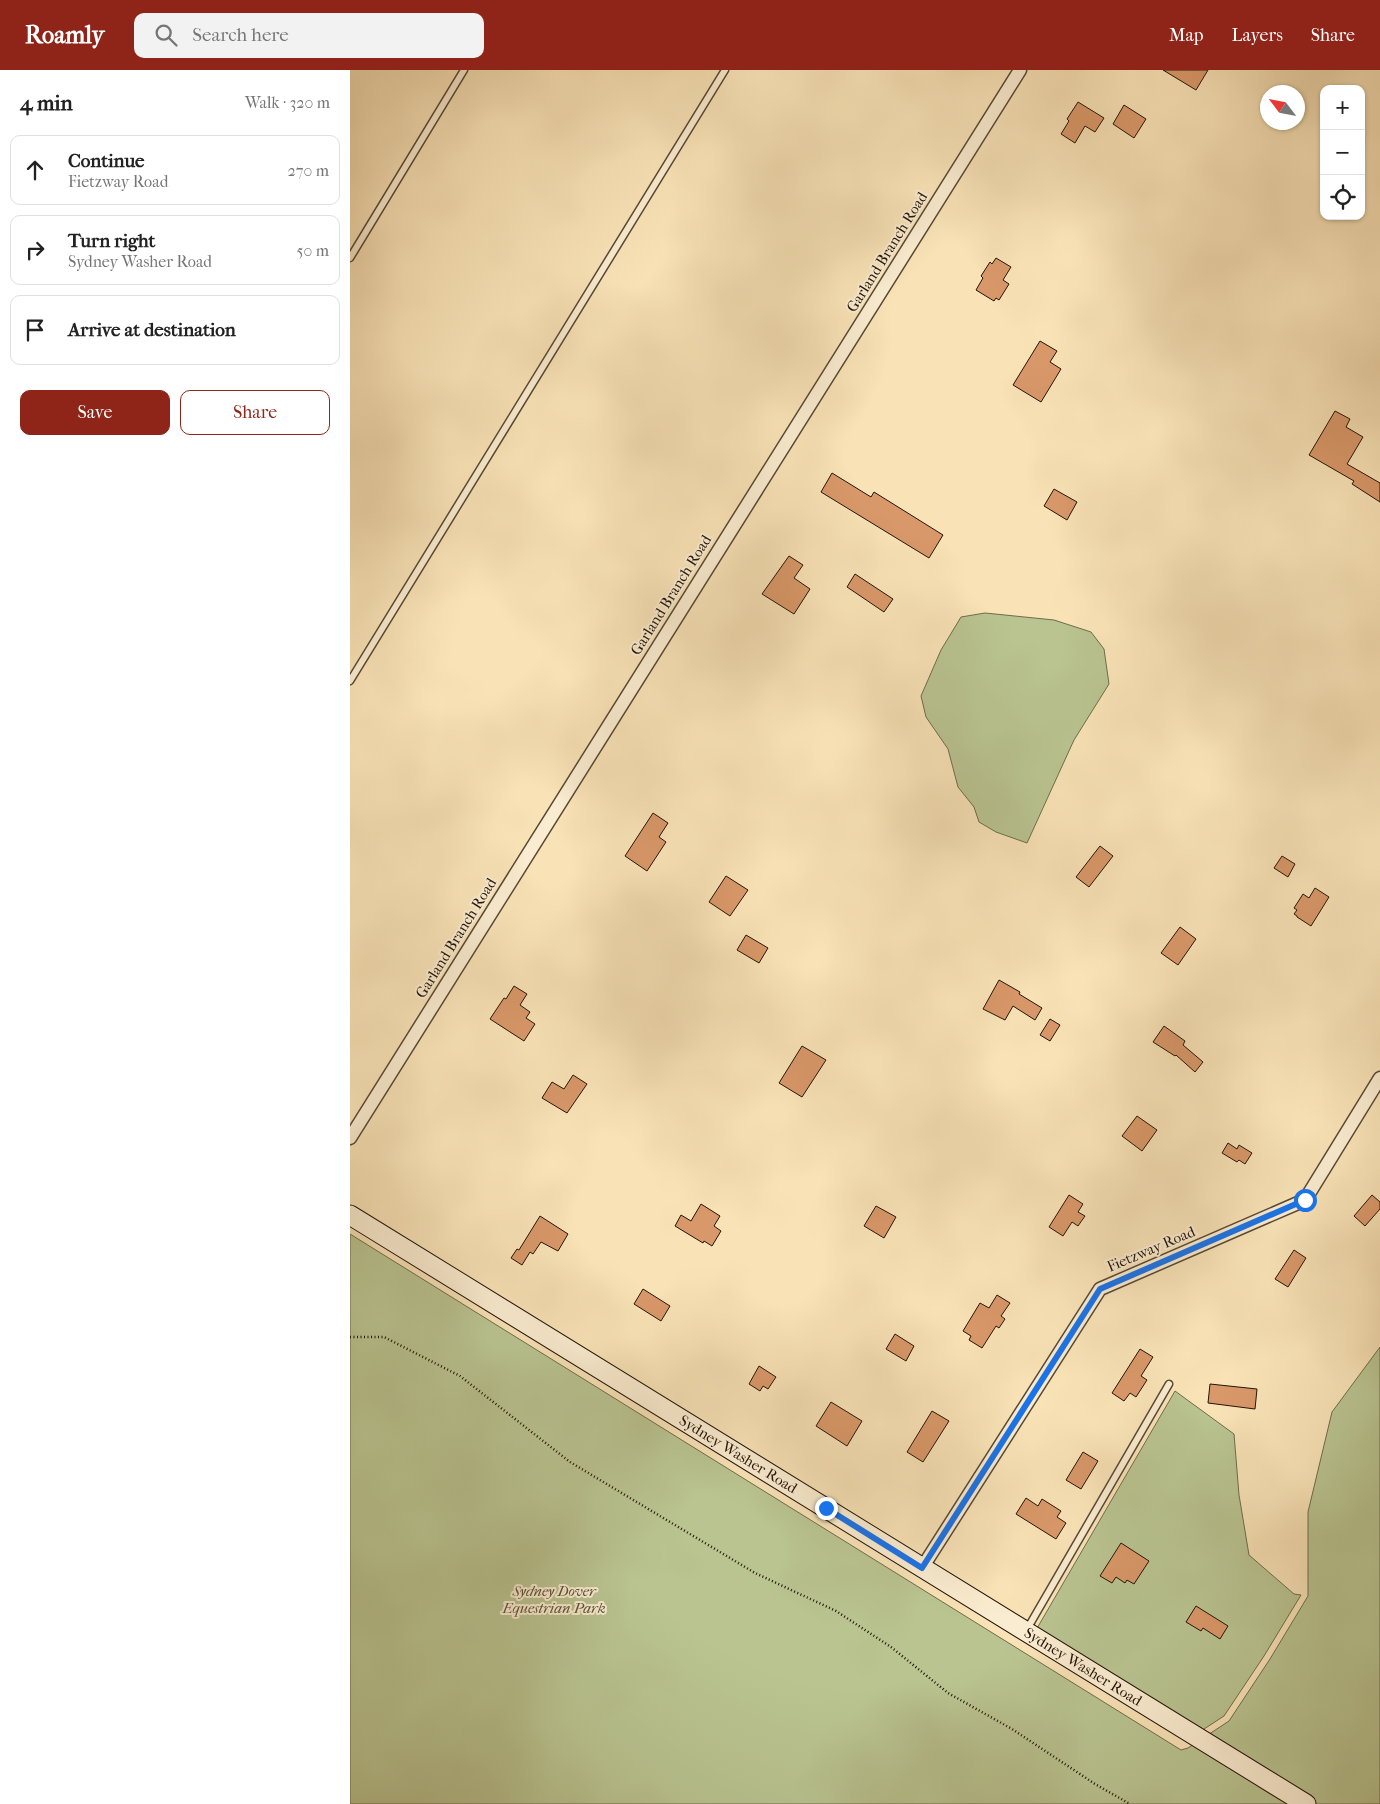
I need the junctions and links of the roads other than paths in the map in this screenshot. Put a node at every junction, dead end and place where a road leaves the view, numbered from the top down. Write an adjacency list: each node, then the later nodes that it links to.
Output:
1 (464, 70): 4 (lane)
2 (726, 70): 5 (lane)
3 (1020, 70): 7 (street, Garland Branch Road)
4 (350, 258)
5 (350, 681)
6 (1380, 1078): 10 (street, Fietzway Road)
7 (350, 1138)
8 (350, 1215): 10 (street, Sydney Washer Road)
9 (1169, 1384): 11 (lane)
10 (922, 1568): 11 (street, Sydney Washer Road)
11 (1026, 1632): 12 (street, Sydney Washer Road)
12 (1306, 1804)

